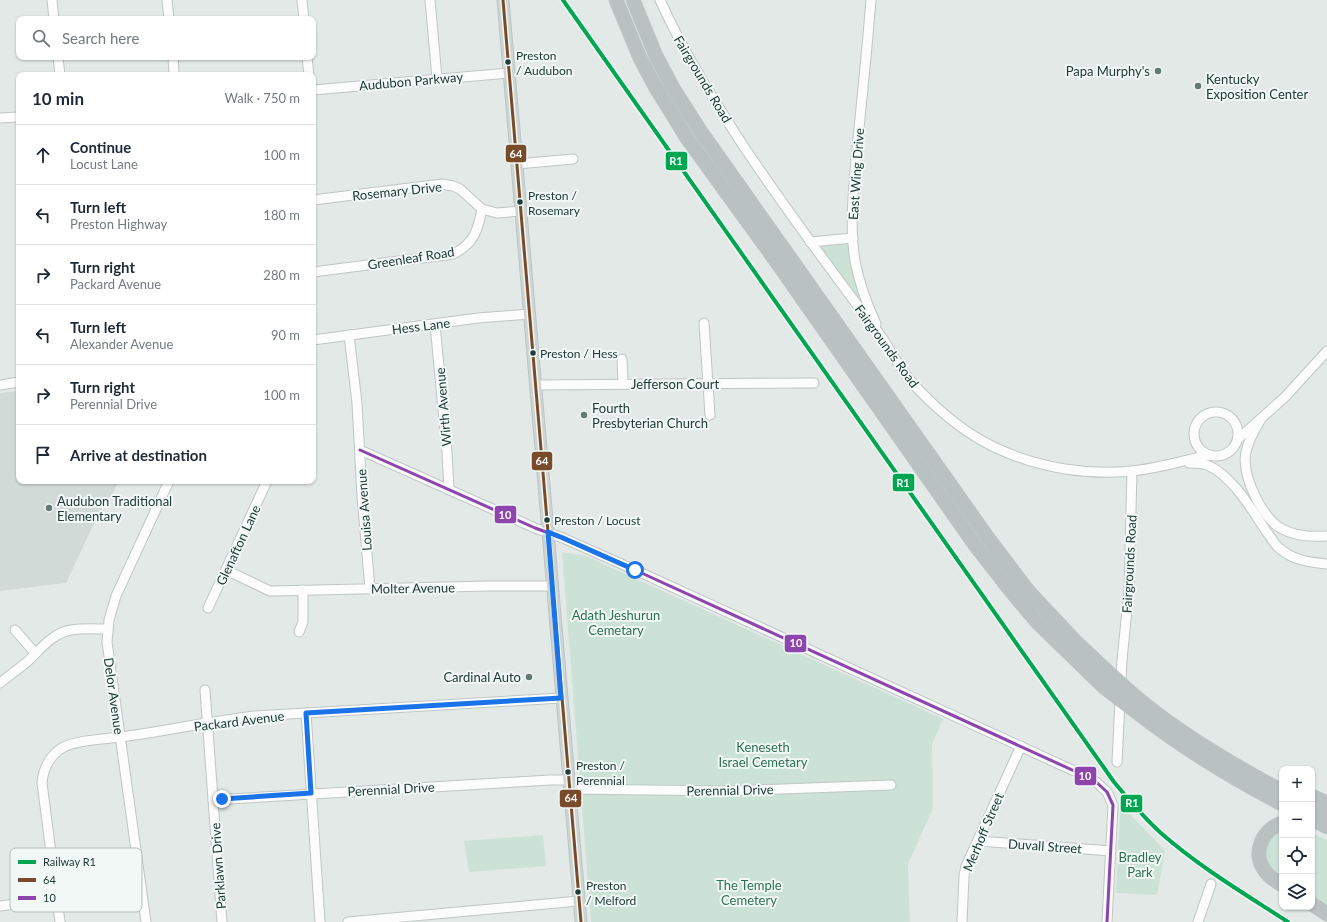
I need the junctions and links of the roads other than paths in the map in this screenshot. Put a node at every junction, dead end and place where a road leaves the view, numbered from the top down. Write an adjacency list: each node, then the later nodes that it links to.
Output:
1 (52, 0): 10 (street)
2 (167, 0): 11 (street)
3 (302, 0): 12 (street)
4 (430, 0): 20 (street)
5 (502, 0): 19 (main road)
6 (616, 0): 84 (highway, bridge)
7 (633, 0): 76 (highway, bridge)
8 (660, 0): 30 (street, Fairgrounds Road)
9 (871, 0): 29 (street, East Wing Drive)
10 (54, 16)
11 (169, 16)
12 (304, 16)
13 (58, 60): 16 (street)
14 (173, 60): 17 (street)
15 (307, 60): 18 (street)
16 (60, 72)
17 (174, 72)
18 (309, 72)
19 (509, 73): 20 (street, Audubon Parkway); 25 (main road)
20 (437, 78): 21 (street, Audubon Parkway)
21 (316, 90)
22 (16, 117): 23 (street)
23 (0, 118)
24 (573, 159): 25 (street)
25 (517, 164): 28 (main road)
26 (316, 200): 27 (street, Rosemary Drive)
27 (482, 209): 28 (street); 31 (street, Greenleaf Road)
28 (521, 211): 32 (main road)
29 (853, 238): 30 (street); 37 (street, East Wing Drive)
30 (810, 242): 37 (street, Fairgrounds Road)
31 (316, 272)
32 (530, 314): 34 (street, Hess Lane); 45 (main road)
33 (704, 323): 43 (street)
34 (435, 324): 35 (street, Hess Lane); 55 (street, Wirth Avenue)
35 (349, 335): 36 (street, Hess Lane); 49 (street, Louisa Avenue)
36 (316, 340)
37 (885, 343): 52 (street, Fairgrounds Road)
38 (1327, 351): 47 (street)
39 (622, 359): 41 (street)
40 (16, 382): 44 (street)
41 (623, 383): 43 (street, Jefferson Court); 45 (street, Jefferson Court)
42 (814, 383): 43 (street, Jefferson Court)
43 (709, 384): 46 (street)
44 (0, 385)
45 (536, 385): 56 (main road)
46 (710, 415)
47 (1260, 419): 48 (street); 57 (street)
48 (1238, 439): 50 (street); 50 (street)
49 (360, 450): 55 (street); 61 (street, Louisa Avenue)
50 (1209, 455): 51 (street)
51 (1176, 463): 52 (street); 58 (street)
52 (1132, 471): 75 (street, Fairgrounds Road)
53 (168, 484): 64 (street, Delor Avenue)
54 (266, 484): 59 (street, Glenafton Lane)
55 (449, 490): 56 (street)
56 (548, 532): 60 (main road); 74 (street)
57 (1327, 536)
58 (1327, 564)
59 (226, 570): 62 (street, Molter Avenue); 63 (street, Glenafton Lane)
60 (553, 586): 61 (street, Molter Avenue); 70 (main road)
61 (370, 589): 62 (street, Molter Avenue)
62 (303, 590): 66 (street)
63 (208, 608)
64 (108, 629): 67 (street); 73 (street, Delor Avenue)
65 (15, 630): 67 (street)
66 (298, 632)
67 (35, 653): 68 (street)
68 (0, 683)
69 (205, 690): 72 (street, Parklawn Drive)
70 (561, 698): 71 (street, Packard Avenue); 78 (main road)
71 (306, 713): 72 (street, Packard Avenue); 81 (street)
72 (207, 723): 73 (street, Packard Avenue); 83 (street, Parklawn Drive)
73 (120, 737): 94 (street, Packard Avenue); 95 (street, Delor Avenue)
74 (1021, 746): 93 (street, Merhoff Street); 96 (street)
75 (1117, 762)
76 (1244, 770): 77 (highway); 80 (highway)
77 (1279, 782)
78 (569, 784): 79 (street, Perennial Drive); 81 (street, Perennial Drive); 100 (main road)
79 (891, 785)
80 (1279, 789)
81 (311, 793): 83 (street, Perennial Drive); 109 (street)
82 (1315, 797): 85 (highway)
83 (213, 800): 108 (street, Parklawn Drive)
84 (1279, 802)
85 (1327, 803)
86 (1315, 808): 87 (highway)
87 (1327, 814)
88 (1315, 821): 90 (highway)
89 (1279, 824): 97 (highway)
90 (1327, 827)
91 (1315, 829): 92 (highway)
92 (1327, 835)
93 (978, 841): 96 (street, Duvall Street); 112 (street, Merhoff Street)
94 (50, 848)
95 (136, 848)
96 (1111, 851): 113 (street)
97 (1279, 883)
98 (1211, 884): 114 (street)
99 (142, 894): 107 (street, Delor Avenue)
100 (579, 901): 110 (street); 111 (main road)
101 (10, 905): 102 (street)
102 (0, 906)
103 (1315, 906): 105 (highway)
104 (59, 912): 106 (street)
105 (1327, 914)
106 (60, 922)
107 (146, 922)
108 (222, 922)
109 (320, 922)
110 (348, 922)
111 (581, 922)
112 (962, 922)
113 (1107, 922)
114 (1198, 922)

